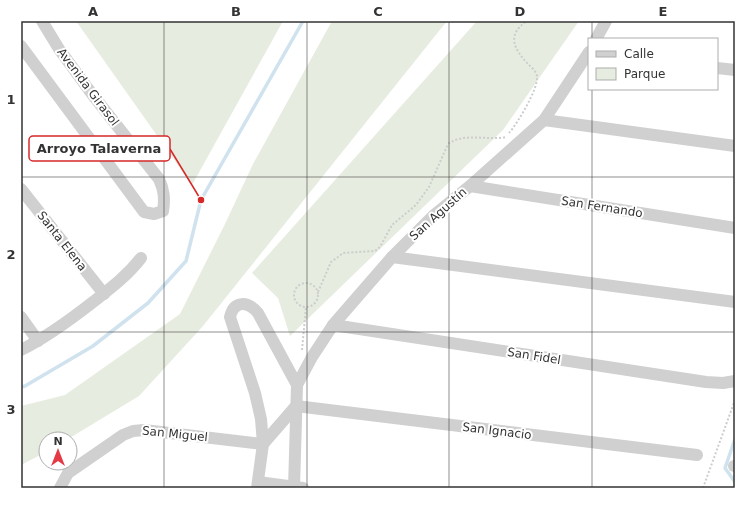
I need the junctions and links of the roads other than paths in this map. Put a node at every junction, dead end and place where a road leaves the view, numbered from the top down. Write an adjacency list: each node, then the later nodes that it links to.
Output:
1 (42, 21): 4 (street, Avenida Girasol)
2 (606, 21): 3 (street)
3 (597, 38)
4 (21, 46)
5 (588, 54): 8 (street, San Agustín)
6 (718, 68): 7 (street)
7 (735, 70)
8 (544, 120): 9 (street); 10 (street, San Agustín)
9 (735, 146)
10 (470, 186): 12 (street, San Fernando); 13 (street, San Agustín)
11 (21, 189): 15 (street, Santa Elena)
12 (735, 228)
13 (392, 257): 16 (street); 18 (street, San Agustín)
14 (141, 258): 15 (street)
15 (104, 294): 19 (street)
16 (735, 302)
17 (21, 317): 19 (street)
18 (333, 325): 21 (street, San Fidel); 22 (street, San Agustín)
19 (38, 341): 20 (street)
20 (21, 350)
21 (735, 381)
22 (297, 385): 23 (street); 24 (street)
23 (296, 406): 24 (street); 25 (street, San Ignacio); 28 (street)
24 (263, 444): 26 (street); 27 (street, San Miguel)
25 (697, 455)
26 (258, 485): 28 (street)
27 (60, 488)
28 (297, 488)

